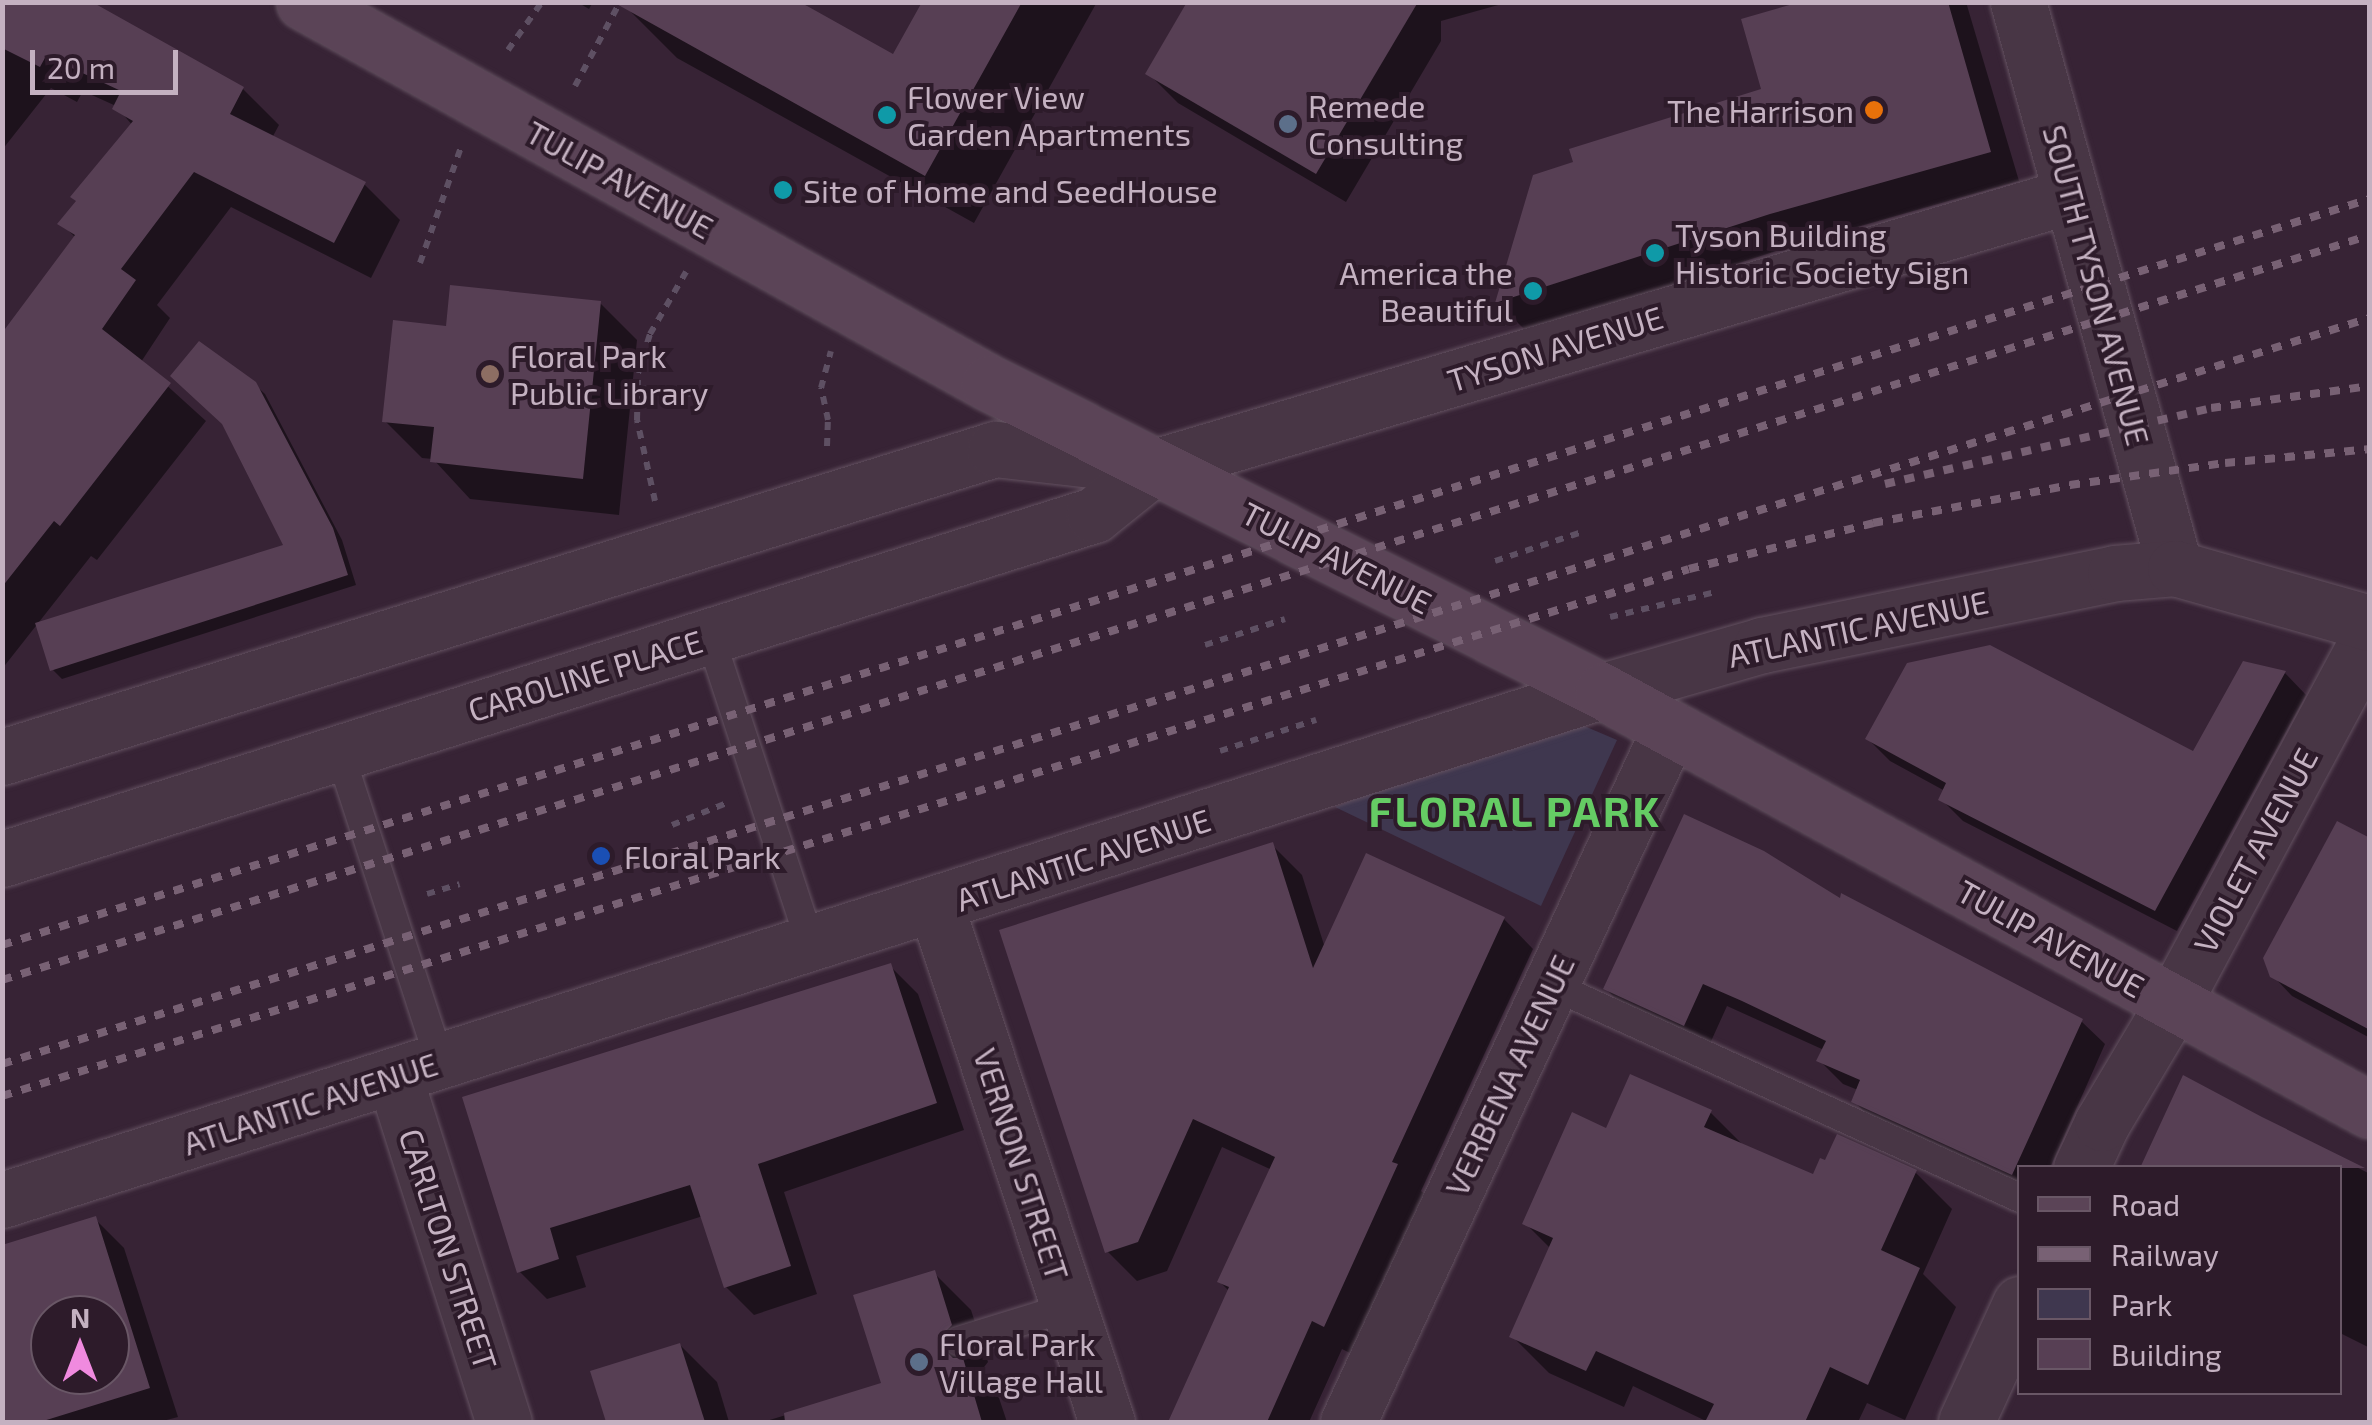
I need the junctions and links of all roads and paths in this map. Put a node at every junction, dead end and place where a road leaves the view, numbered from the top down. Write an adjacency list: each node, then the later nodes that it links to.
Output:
1 (304, 2): 11 (main road, TULIP AVENUE)
2 (542, 2): 7 (path)
3 (620, 2): 8 (path)
4 (884, 2): 5 (path)
5 (900, 2)
6 (2031, 6): 10 (street, SOUTH TYSON AVENUE)
7 (508, 50)
8 (575, 86)
9 (462, 146): 12 (path)
10 (2072, 195): 17 (street, TYSON AVENUE); 21 (street, SOUTH TYSON AVENUE)
11 (712, 230): 14 (path); 17 (main road, TULIP AVENUE)
12 (420, 263)
13 (831, 350): 16 (path)
14 (638, 388): 15 (path); 19 (path)
15 (706, 395)
16 (827, 449)
17 (1154, 467): 19 (street); 26 (street, CAROLINE PLACE); 29 (main road, TULIP AVENUE)
18 (1579, 534): 20 (path)
19 (669, 550): 34 (street)
20 (1496, 560)
21 (2175, 568): 25 (street); 29 (street, ATLANTIC AVENUE)
22 (1716, 592): 23 (path)
23 (1610, 616)
24 (1286, 619): 28 (path)
25 (2370, 623)
26 (710, 636): 33 (street, CAROLINE PLACE); 45 (lane)
27 (2370, 636): 47 (street, VIOLET AVENUE)
28 (1204, 646)
29 (1602, 691): 31 (main road, TULIP AVENUE); 43 (street, ATLANTIC AVENUE)
30 (1316, 720): 32 (path)
31 (1670, 728): 46 (street, VERBENA AVENUE); 47 (main road, TULIP AVENUE)
32 (1220, 751)
33 (340, 754): 39 (street, CAROLINE PLACE); 48 (lane)
34 (2, 757)
35 (722, 784): 36 (path)
36 (728, 802): 37 (path); 38 (path)
37 (734, 819)
38 (672, 825)
39 (2, 859)
40 (421, 878): 42 (path)
41 (460, 884): 42 (path)
42 (426, 894): 44 (path)
43 (936, 906): 45 (street, ATLANTIC AVENUE); 53 (street, VERNON STREET)
44 (432, 912)
45 (812, 944): 48 (street, ATLANTIC AVENUE)
46 (1550, 985): 51 (lane); 58 (street, VERBENA AVENUE)
47 (2172, 1005): 49 (main road, TULIP AVENUE); 50 (street, VIOLET AVENUE)
48 (417, 1070): 52 (street, ATLANTIC AVENUE); 56 (street, CARLTON STREET)
49 (2370, 1110)
50 (2082, 1165)
51 (2017, 1197)
52 (2, 1200)
53 (1069, 1307): 55 (lane); 57 (street, VERNON STREET)
54 (2017, 1311): 59 (street)
55 (958, 1341)
56 (504, 1422)
57 (1107, 1422)
58 (1348, 1422)
59 (1966, 1422)

